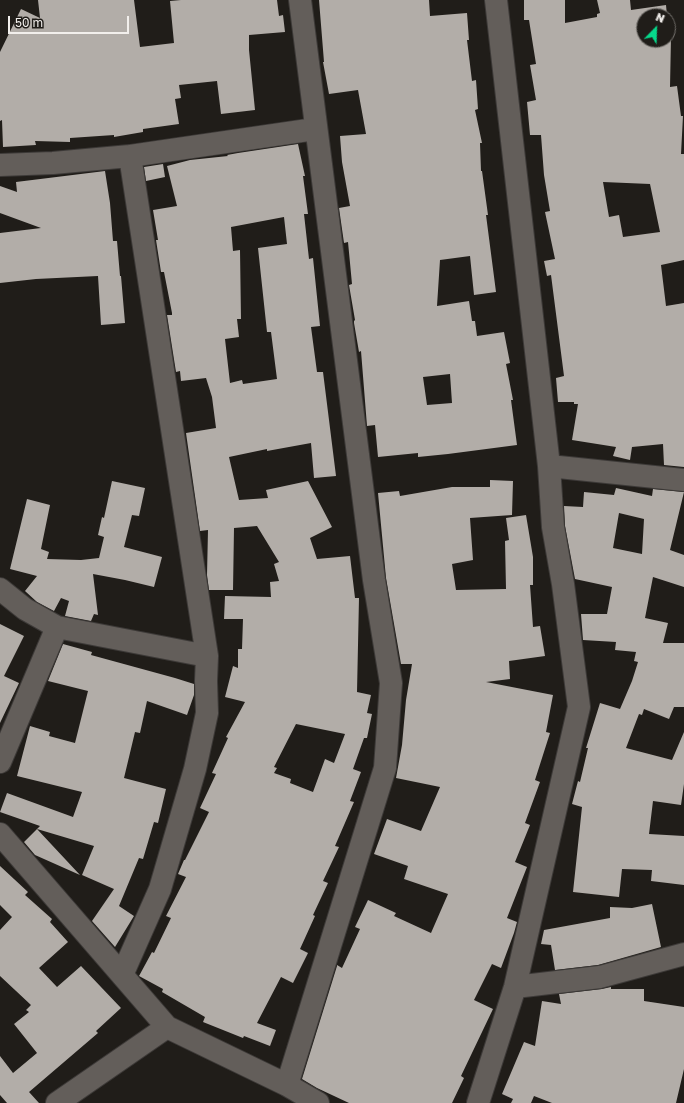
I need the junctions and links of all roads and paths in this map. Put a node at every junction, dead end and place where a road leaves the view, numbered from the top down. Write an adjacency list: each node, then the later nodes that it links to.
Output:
1 (300, 0): 3 (street)
2 (496, 0): 6 (street)
3 (316, 129): 4 (street); 17 (street)
4 (130, 156): 5 (street); 10 (street)
5 (0, 165)
6 (549, 466): 7 (street); 15 (street)
7 (684, 480)
8 (0, 589): 9 (street)
9 (57, 627): 10 (street); 11 (street)
10 (206, 656): 14 (street)
11 (0, 762)
12 (0, 834): 14 (street)
13 (684, 954): 15 (street)
14 (122, 975): 16 (street)
15 (515, 987): 20 (street)
16 (167, 1027): 17 (street); 18 (street)
17 (288, 1086): 19 (street)
18 (57, 1103)
19 (318, 1103)
20 (478, 1103)

